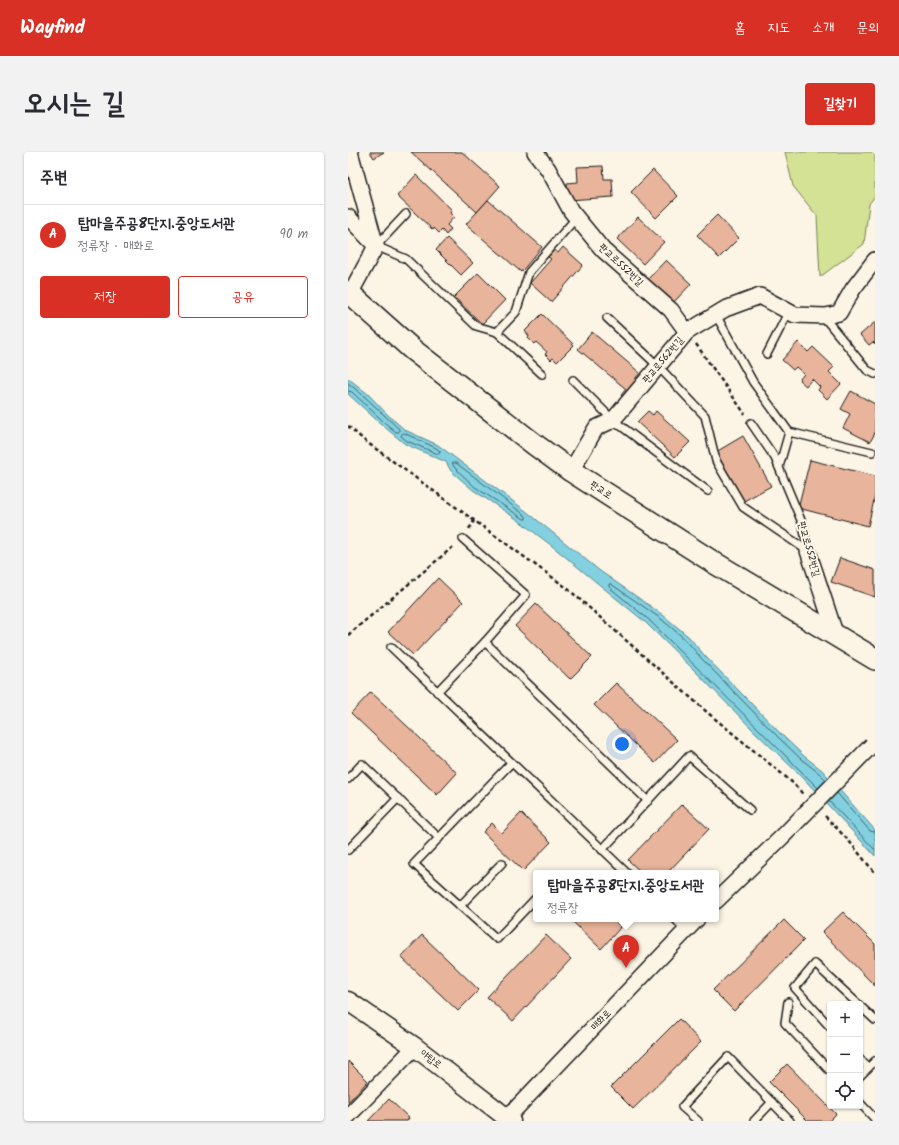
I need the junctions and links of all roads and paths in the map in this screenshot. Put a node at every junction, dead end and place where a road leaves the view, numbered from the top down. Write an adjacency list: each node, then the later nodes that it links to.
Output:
1 (350, 152): 6 (street)
2 (535, 152): 5 (street, 판교로552번길)
3 (406, 214): 6 (lane)
4 (348, 217): 6 (street)
5 (576, 218): 13 (lane); 14 (street, 판교로552번길)
6 (376, 246): 8 (street); 13 (lane)
7 (875, 260): 11 (street, 판교로562번길)
8 (349, 293): 26 (main road, 판교로)
9 (789, 311): 10 (street, 판교로562번길); 11 (street, 판교로562번길); 15 (lane)
10 (716, 315): 14 (street, 판교로562번길); 23 (lane)
11 (823, 316): 18 (lane)
12 (607, 318): 16 (lane)
13 (497, 332): 17 (lane)
14 (687, 332): 16 (street, 판교로562번길); 21 (path)
15 (768, 354)
16 (658, 366): 20 (street, 판교로562번길); 30 (lane)
17 (542, 374)
18 (875, 374)
19 (573, 380): 20 (lane)
20 (613, 420): 26 (street, 판교로562번길); 27 (lane)
21 (751, 423): 25 (lane, 판교로552번길)
22 (348, 426): 28 (path)
23 (789, 432): 24 (lane); 25 (lane)
24 (872, 452)
25 (779, 466): 30 (lane, 판교로552번길)
26 (571, 471): 32 (main road, 판교로)
27 (708, 491)
28 (474, 521): 29 (path); 40 (path)
29 (463, 539): 31 (path); 33 (lane)
30 (808, 551): 32 (street, 판교로552번길)
31 (348, 636)
32 (836, 636): 35 (main road, 판교로)
33 (485, 642): 36 (lane); 42 (lane)
34 (391, 647): 36 (lane)
35 (875, 659)
36 (437, 692): 38 (lane)
37 (874, 743): 51 (street, bridge)
38 (511, 763): 44 (lane); 47 (lane)
39 (348, 779): 41 (lane)
40 (792, 783)
41 (398, 798): 44 (lane); 46 (lane)
42 (648, 801): 43 (lane); 47 (lane)
43 (750, 810)
44 (439, 838): 53 (lane)
45 (849, 840): 50 (path)
46 (348, 850)
47 (602, 850): 49 (lane)
48 (502, 863): 53 (lane)
49 (623, 870)
50 (875, 873)
51 (719, 898)
52 (533, 901): 53 (lane)
53 (460, 906)
54 (678, 922): 56 (lane)
55 (695, 922): 56 (street, 매화로)
56 (686, 930): 73 (street, 매화로)
57 (348, 1001): 63 (street, 야탑로)
58 (855, 1001): 62 (lane)
59 (788, 1002): 66 (lane)
60 (863, 1009): 61 (lane)
61 (875, 1020)
62 (827, 1023)
63 (415, 1047): 71 (street); 73 (street, 야탑로)
64 (875, 1061): 67 (lane)
65 (863, 1062): 67 (lane)
66 (827, 1068)
67 (868, 1068): 68 (lane)
68 (863, 1073)
69 (772, 1102): 74 (lane); 75 (lane); 76 (lane)
70 (863, 1106): 72 (lane)
71 (348, 1116)
72 (875, 1119)
73 (508, 1120)
74 (698, 1121)
75 (754, 1121)
76 (790, 1121)

